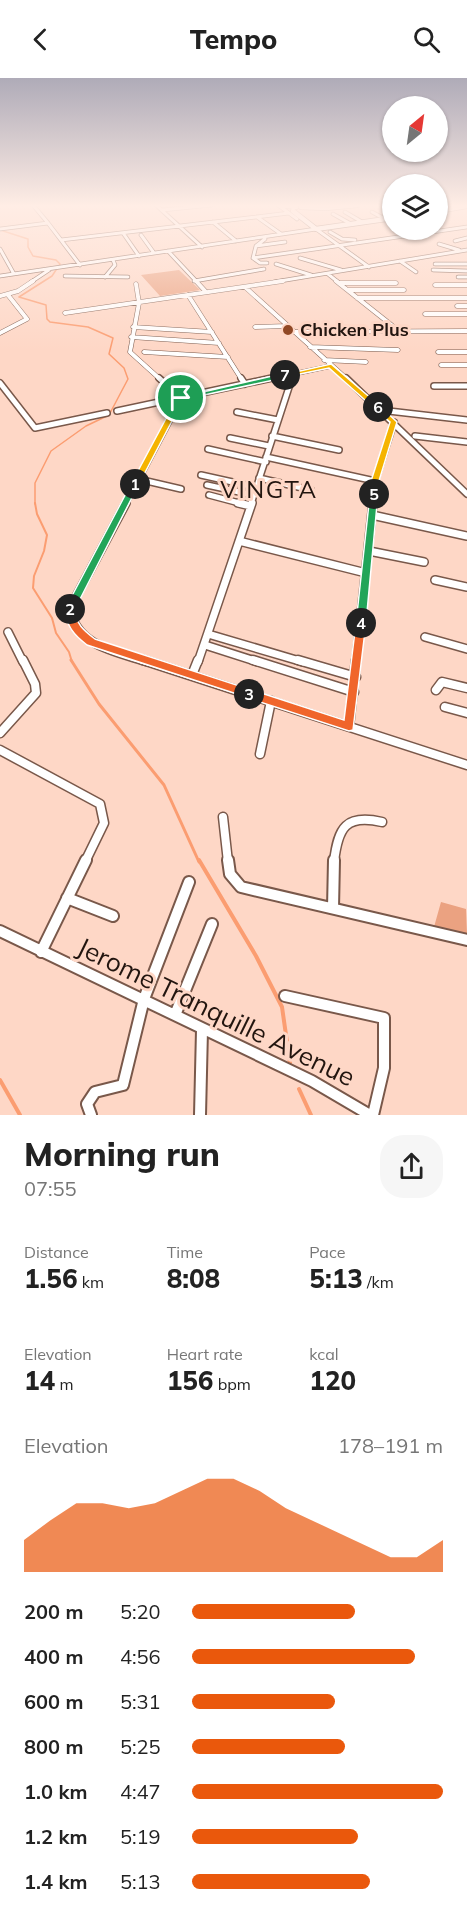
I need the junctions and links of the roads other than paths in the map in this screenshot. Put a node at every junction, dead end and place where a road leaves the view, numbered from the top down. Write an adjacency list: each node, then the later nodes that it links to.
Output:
1 (2, 253): 27 (street)
2 (71, 253): 19 (street)
3 (137, 253): 10 (street)
4 (152, 253): 10 (street)
5 (170, 253): 38 (street)
6 (253, 253): 11 (street)
7 (286, 253): 11 (street)
8 (349, 253): 20 (street)
9 (449, 253): 14 (street)
10 (139, 256): 13 (street)
11 (253, 258): 15 (street)
12 (300, 258): 24 (street)
13 (113, 260): 19 (street); 32 (street)
14 (400, 261): 20 (street); 26 (street)
15 (267, 263)
16 (276, 264): 31 (street)
17 (435, 264): 18 (street)
18 (467, 264)
19 (80, 265): 21 (street)
20 (369, 267): 24 (street)
21 (56, 268): 27 (street); 49 (street)
22 (264, 269): 38 (street)
23 (433, 270): 25 (street)
24 (344, 271): 28 (street)
25 (467, 271)
26 (416, 272)
27 (14, 274): 29 (street)
28 (328, 274): 31 (street); 36 (street)
29 (0, 276)
30 (65, 276): 32 (street)
31 (315, 276): 44 (street)
32 (105, 277): 33 (street)
33 (128, 277)
34 (458, 277): 35 (street)
35 (467, 277)
36 (333, 278): 37 (street); 39 (street)
37 (388, 278)
38 (194, 281): 47 (street)
39 (339, 283): 40 (street); 45 (street)
40 (396, 283)
41 (136, 284): 54 (street)
42 (435, 285): 43 (street)
43 (467, 285)
44 (245, 287): 47 (street); 60 (street)
45 (348, 290): 46 (street); 53 (street)
46 (404, 290)
47 (206, 292): 50 (street)
48 (446, 294): 52 (street)
49 (8, 295): 51 (street); 67 (street)
50 (188, 295): 54 (street); 64 (street)
51 (0, 296)
52 (467, 296): 53 (street)
53 (357, 298): 66 (street)
54 (139, 303): 57 (street); 61 (street)
55 (457, 306): 56 (street)
56 (467, 306)
57 (65, 313)
58 (425, 314): 59 (street)
59 (467, 314)
60 (286, 326): 62 (street); 65 (street)
61 (133, 327): 64 (street); 68 (street)
62 (255, 327)
63 (467, 331): 66 (street)
64 (212, 332): 69 (street)
65 (294, 332): 66 (street); 70 (street)
66 (399, 332)
67 (0, 333)
68 (131, 337): 69 (street); 86 (street)
69 (219, 343): 75 (street)
70 (310, 347): 71 (street); 76 (street)
71 (398, 350)
72 (144, 352): 75 (street)
73 (438, 352): 74 (street)
74 (467, 352)
75 (228, 357): 83 (street)
76 (324, 360): 77 (street); 80 (street)
77 (366, 362)
78 (441, 365): 79 (street)
79 (467, 365)
80 (331, 366): 81 (street); 87 (street)
81 (294, 374): 83 (street); 91 (street)
82 (0, 383): 90 (street)
83 (245, 384): 86 (street)
84 (434, 386): 85 (street)
85 (467, 386)
86 (181, 398): 88 (street); 104 (street)
87 (380, 410): 92 (street); 93 (street)
88 (117, 411)
89 (237, 412): 91 (street)
90 (107, 413)
91 (278, 420): 95 (street)
92 (467, 420)
93 (394, 422): 105 (street); 110 (street)
94 (415, 435): 97 (street)
95 (272, 436): 98 (street); 100 (street)
96 (230, 438): 98 (street)
97 (467, 442)
98 (269, 446): 101 (street)
99 (207, 449): 101 (street)
100 (339, 450)
101 (266, 460): 103 (street); 105 (street)
102 (201, 475): 107 (street)
103 (258, 478): 107 (street); 109 (street)
104 (138, 479): 108 (street); 127 (street)
105 (375, 481): 114 (street)
106 (207, 485): 112 (street)
107 (255, 487): 112 (street)
108 (181, 489)
109 (311, 490)
110 (467, 494)
111 (209, 495): 113 (street)
112 (253, 495): 113 (street)
113 (251, 506): 116 (street)
114 (372, 515): 115 (street); 117 (street)
115 (467, 536)
116 (239, 541): 119 (street); 123 (street)
117 (369, 551): 118 (street); 119 (street)
118 (424, 562)
119 (366, 573): 128 (street)
120 (435, 580): 121 (street)
121 (467, 587)
122 (8, 632): 136 (street)
123 (208, 634): 125 (street); 128 (street)
124 (425, 637): 126 (street)
125 (205, 645): 127 (street); 131 (street)
126 (467, 650)
127 (192, 675): 132 (street)
128 (356, 676): 131 (street)
129 (467, 688): 130 (street)
130 (436, 690)
131 (354, 692): 135 (street)
132 (271, 701): 135 (street); 138 (street)
133 (444, 707): 134 (street)
134 (467, 713)
135 (349, 726): 139 (street)
136 (0, 733)
137 (0, 750): 143 (street)
138 (260, 754)
139 (467, 765)
140 (223, 817): 144 (street)
141 (382, 822): 144 (street)
142 (189, 882): 151 (street)
143 (67, 898): 145 (street); 149 (street)
144 (333, 908): 148 (street)
145 (113, 915)
146 (212, 924): 152 (street)
147 (0, 931): 149 (street, Jerome Tranquille Avenue)
148 (467, 940)
149 (41, 952): 151 (street, Jerome Tranquille Avenue)
150 (285, 996): 156 (street)
151 (144, 999): 152 (street, Jerome Tranquille Avenue); 154 (street)
152 (175, 1015): 153 (street, Jerome Tranquille Avenue)
153 (202, 1030): 155 (street); 156 (street, Jerome Tranquille Avenue)
154 (91, 1115)
155 (200, 1115)
156 (372, 1115)

